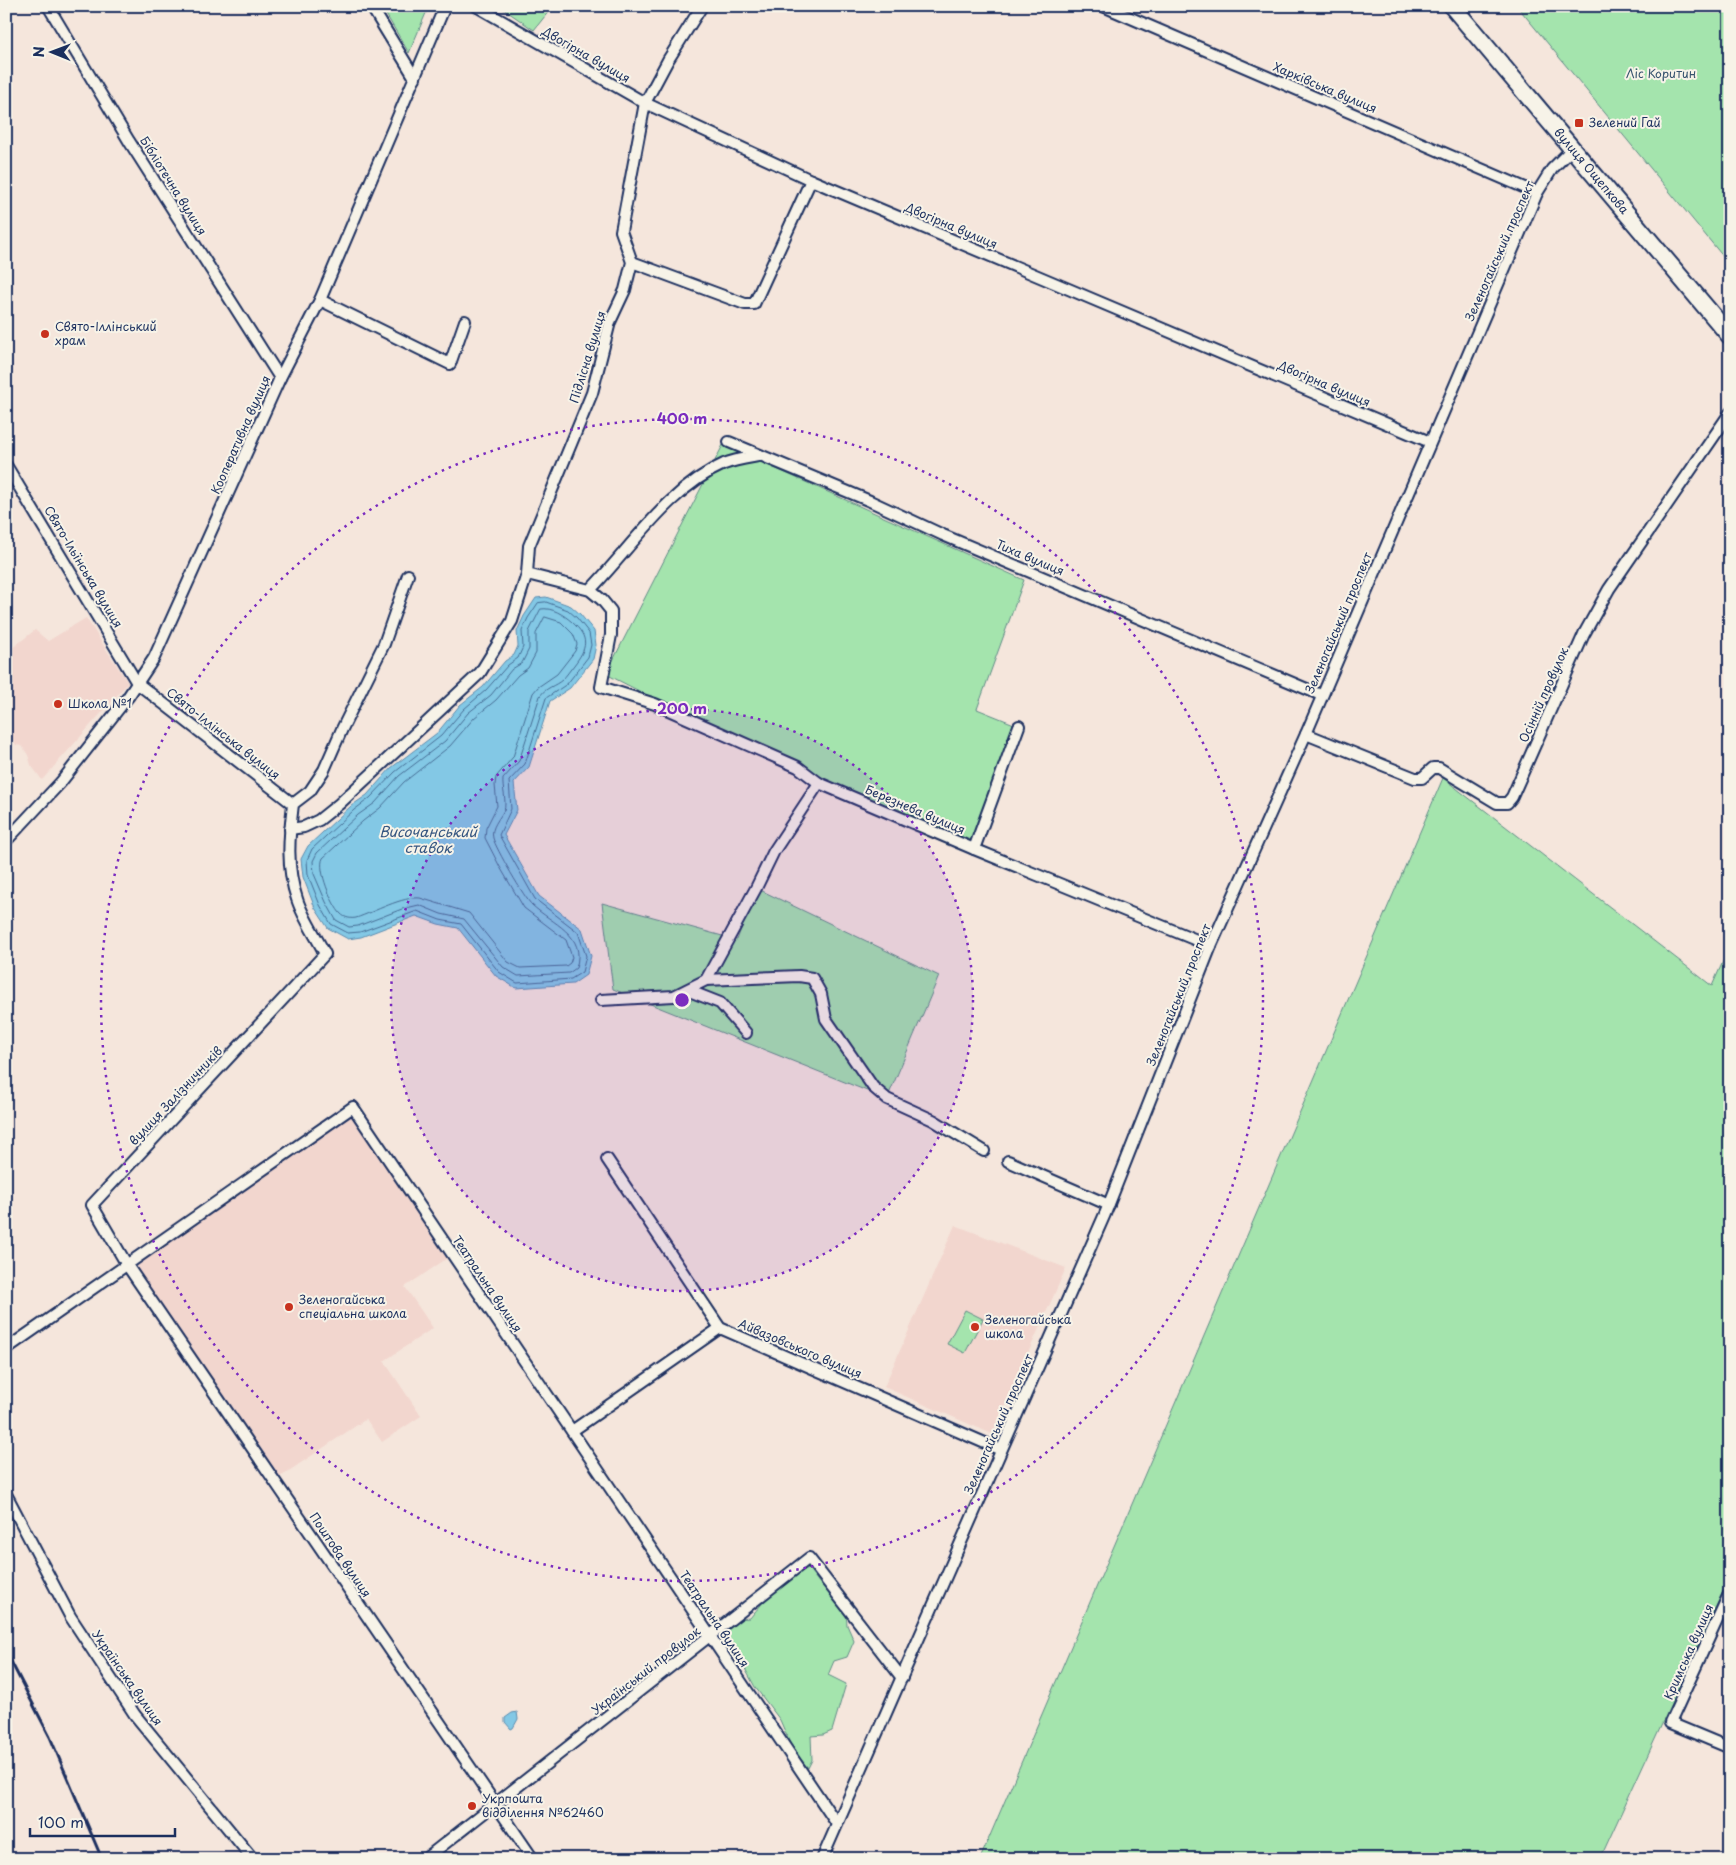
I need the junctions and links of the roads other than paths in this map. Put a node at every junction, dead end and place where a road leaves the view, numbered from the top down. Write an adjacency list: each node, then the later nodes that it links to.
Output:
1 (48, 6): 18 (street, Бібліотечна вулиця)
2 (371, 6): 9 (street)
3 (445, 6): 9 (street, Кооперативна вулиця)
4 (476, 6): 10 (street, Двогірна вулиця)
5 (702, 6): 10 (street)
6 (1103, 6): 8 (street, Харківська вулиця)
7 (1452, 6): 11 (highway, вулиця Ощепкова)
8 (1121, 10): 13 (street, Харківська вулиця)
9 (415, 78): 15 (street, Кооперативна вулиця)
10 (645, 103): 12 (street, Двогірна вулиця); 14 (street)
11 (1572, 149): 13 (street, Зеленогайський проспект); 17 (highway, вулиця Ощепкова)
12 (810, 180): 14 (street); 21 (street, Двогірна вулиця)
13 (1537, 193): 21 (street, Зеленогайський проспект)
14 (632, 262): 24 (street, Підлісна вулиця)
15 (320, 300): 16 (street); 18 (street, Кооперативна вулиця)
16 (465, 320)
17 (1730, 336)
18 (280, 378): 27 (street, Кооперативна вулиця)
19 (1730, 412): 30 (street, Осінній провулок)
20 (729, 442): 22 (street, Тиха вулиця)
21 (1430, 442): 28 (street, Зеленогайський проспект)
22 (758, 456): 26 (street); 28 (street, Тиха вулиця)
23 (6, 464): 27 (street, Свято-Ільїнська вулиця)
24 (527, 574): 26 (street); 33 (street, Підлісна вулиця)
25 (408, 575): 32 (street)
26 (590, 590): 31 (street, Березнева вулиця)
27 (137, 683): 32 (street, Свято-Іллінська вулиця); 34 (street, Кооперативна вулиця)
28 (1321, 695): 30 (street, Зеленогайський проспект)
29 (1019, 726): 35 (street)
30 (1306, 734): 36 (street, Зеленогайський проспект)
31 (819, 783): 35 (street, Березнева вулиця); 37 (street)
32 (293, 804): 33 (street)
33 (290, 829): 45 (street, вулиця Залізничників)
34 (6, 841)
35 (974, 849): 36 (street, Березнева вулиця)
36 (1211, 946): 44 (street, Зеленогайський проспект)
37 (706, 980): 38 (street); 41 (street)
38 (687, 990): 39 (street); 40 (street)
39 (601, 1000)
40 (746, 1032)
41 (984, 1151)
42 (607, 1159): 46 (street, Айвазовського вулиця)
43 (1008, 1161): 44 (street)
44 (1109, 1205): 49 (street, Зеленогайський проспект)
45 (126, 1265): 47 (street, Театральна вулиця); 48 (street, Театральна вулиця); 55 (street, Поштова вулиця)
46 (720, 1328): 48 (street); 49 (street, Айвазовського вулиця)
47 (6, 1349)
48 (572, 1432): 52 (street, Театральна вулиця)
49 (1002, 1450): 53 (street, Зеленогайський проспект)
50 (6, 1494): 57 (street, Українська вулиця)
51 (1730, 1592): 54 (street, Кримська вулиця)
52 (710, 1636): 53 (street, Український провулок); 55 (street, Український провулок); 56 (street, Театральна вулиця)
53 (902, 1678): 56 (street, Зеленогайський проспект)
54 (1730, 1748)
55 (495, 1803): 58 (street, Український провулок); 59 (street, Поштова вулиця)
56 (838, 1824): 60 (street, Зеленогайський проспект)
57 (253, 1859)
58 (425, 1859)
59 (533, 1859)
60 (822, 1859)

